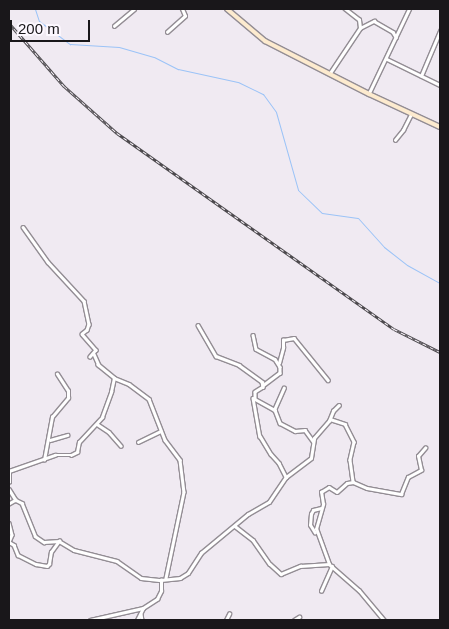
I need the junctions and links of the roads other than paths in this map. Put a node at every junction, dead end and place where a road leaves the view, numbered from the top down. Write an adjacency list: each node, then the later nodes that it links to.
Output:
1 (134, 9): 6 (street)
2 (182, 9): 9 (street)
3 (227, 9): 12 (street)
4 (345, 9): 7 (street)
5 (409, 9): 10 (street)
6 (114, 26)
7 (360, 28): 10 (street); 12 (street)
8 (440, 31): 13 (street)
9 (168, 32)
10 (396, 37): 11 (street)
11 (386, 59): 13 (street); 15 (street)
12 (330, 73): 15 (street)
13 (422, 76): 14 (street)
14 (440, 85)
15 (369, 94): 16 (street)
16 (411, 114): 17 (street); 18 (street)
17 (440, 127)
18 (395, 140)
19 (23, 227): 22 (street)
20 (198, 325): 28 (street)
21 (253, 335): 24 (street)
22 (94, 354): 23 (street); 26 (street)
23 (90, 356)
24 (279, 363): 27 (street); 28 (street)
25 (57, 374): 37 (street)
26 (114, 378): 34 (street); 35 (street)
27 (328, 380)
28 (263, 386): 30 (street)
29 (284, 388): 32 (street)
30 (253, 397): 32 (street); 44 (street)
31 (339, 405): 33 (street)
32 (274, 410): 38 (street)
33 (330, 419): 38 (street); 46 (street)
34 (97, 424): 40 (street); 42 (street)
35 (161, 431): 39 (street); 58 (street)
36 (67, 435): 37 (street)
37 (48, 441): 42 (street)
38 (313, 441): 44 (street)
39 (138, 442)
40 (121, 446)
41 (425, 448): 46 (street)
42 (44, 460): 43 (street)
43 (9, 471): 45 (street)
44 (286, 476): 52 (street)
45 (9, 482)
46 (353, 482): 50 (street)
47 (9, 488): 48 (street)
48 (16, 500): 49 (street); 55 (street)
49 (9, 504)
50 (321, 508): 53 (street); 53 (street)
51 (9, 524): 56 (street)
52 (235, 526): 57 (street); 58 (street)
53 (318, 536): 57 (street)
54 (59, 541): 55 (street); 56 (street); 59 (street)
55 (44, 542): 56 (street)
56 (51, 552)
57 (331, 565): 60 (street); 70 (street)
58 (166, 578): 59 (street)
59 (161, 580): 61 (street)
60 (322, 591)
61 (143, 608): 62 (street); 65 (street)
62 (140, 612): 66 (street); 67 (street)
63 (229, 614): 68 (street)
64 (298, 616): 69 (street)
65 (90, 620)
66 (137, 620)
67 (142, 620)
68 (226, 620)
69 (294, 620)
70 (384, 620)

